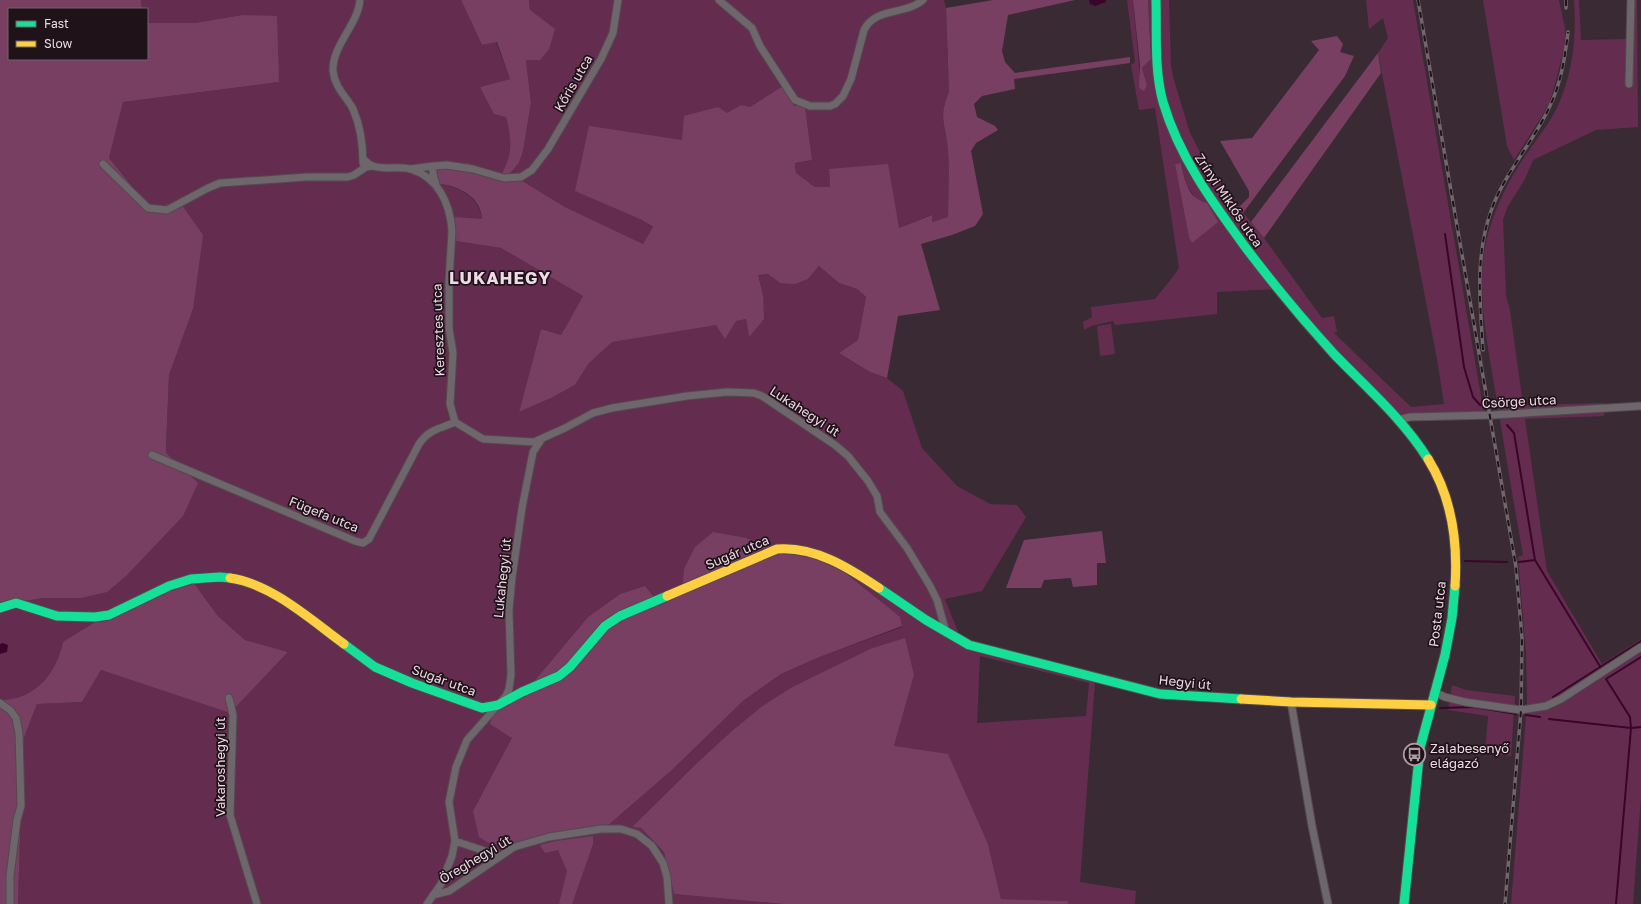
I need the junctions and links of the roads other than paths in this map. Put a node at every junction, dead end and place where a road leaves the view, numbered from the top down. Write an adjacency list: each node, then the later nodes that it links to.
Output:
1 (360, 0): 8 (street)
2 (618, 0): 11 (street, Kőris utca)
3 (719, 0): 4 (street)
4 (923, 0)
5 (1156, 0): 15 (street, Zrínyi Miklós utca)
6 (1631, 0): 7 (street)
7 (1629, 84)
8 (363, 159): 10 (street); 13 (street)
9 (103, 164): 13 (street, Keresztes utca)
10 (373, 166): 12 (street, Keresztes utca); 13 (street, Keresztes utca)
11 (433, 166): 12 (street); 14 (street)
12 (410, 169): 14 (street, Keresztes utca)
13 (362, 170)
14 (436, 185): 18 (street, Keresztes utca)
15 (1342, 362): 17 (street, Posta utca)
16 (1641, 406): 17 (street, Csörge utca)
17 (1398, 420): 26 (street, Posta utca)
18 (455, 422): 20 (street); 22 (street, Fügefa utca)
19 (541, 440): 20 (street, Lukahegyi út); 21 (street); 24 (street, Lukahegyi út)
20 (525, 442): 21 (street)
21 (533, 452): 30 (street, Lukahegyi út)
22 (152, 454)
23 (0, 608): 30 (street, Sugár utca)
24 (946, 632): 28 (street, Hegyi út); 30 (street, Sugár utca)
25 (1641, 647): 26 (street)
26 (1434, 692): 31 (street, Posta utca)
27 (229, 698): 36 (street, Vakaroshegyi út)
28 (1291, 702): 31 (street, Hegyi út); 39 (street)
29 (0, 703): 35 (street)
30 (498, 705): 32 (street, Lukahegyi út)
31 (1431, 705): 40 (street, Posta utca)
32 (455, 841): 33 (street); 34 (street)
33 (500, 856): 34 (street, Öreghegyi út); 38 (street, Öreghegyi út)
34 (433, 895): 37 (street)
35 (10, 904)
36 (257, 904)
37 (427, 904)
38 (669, 904)
39 (1328, 904)
40 (1404, 904)

